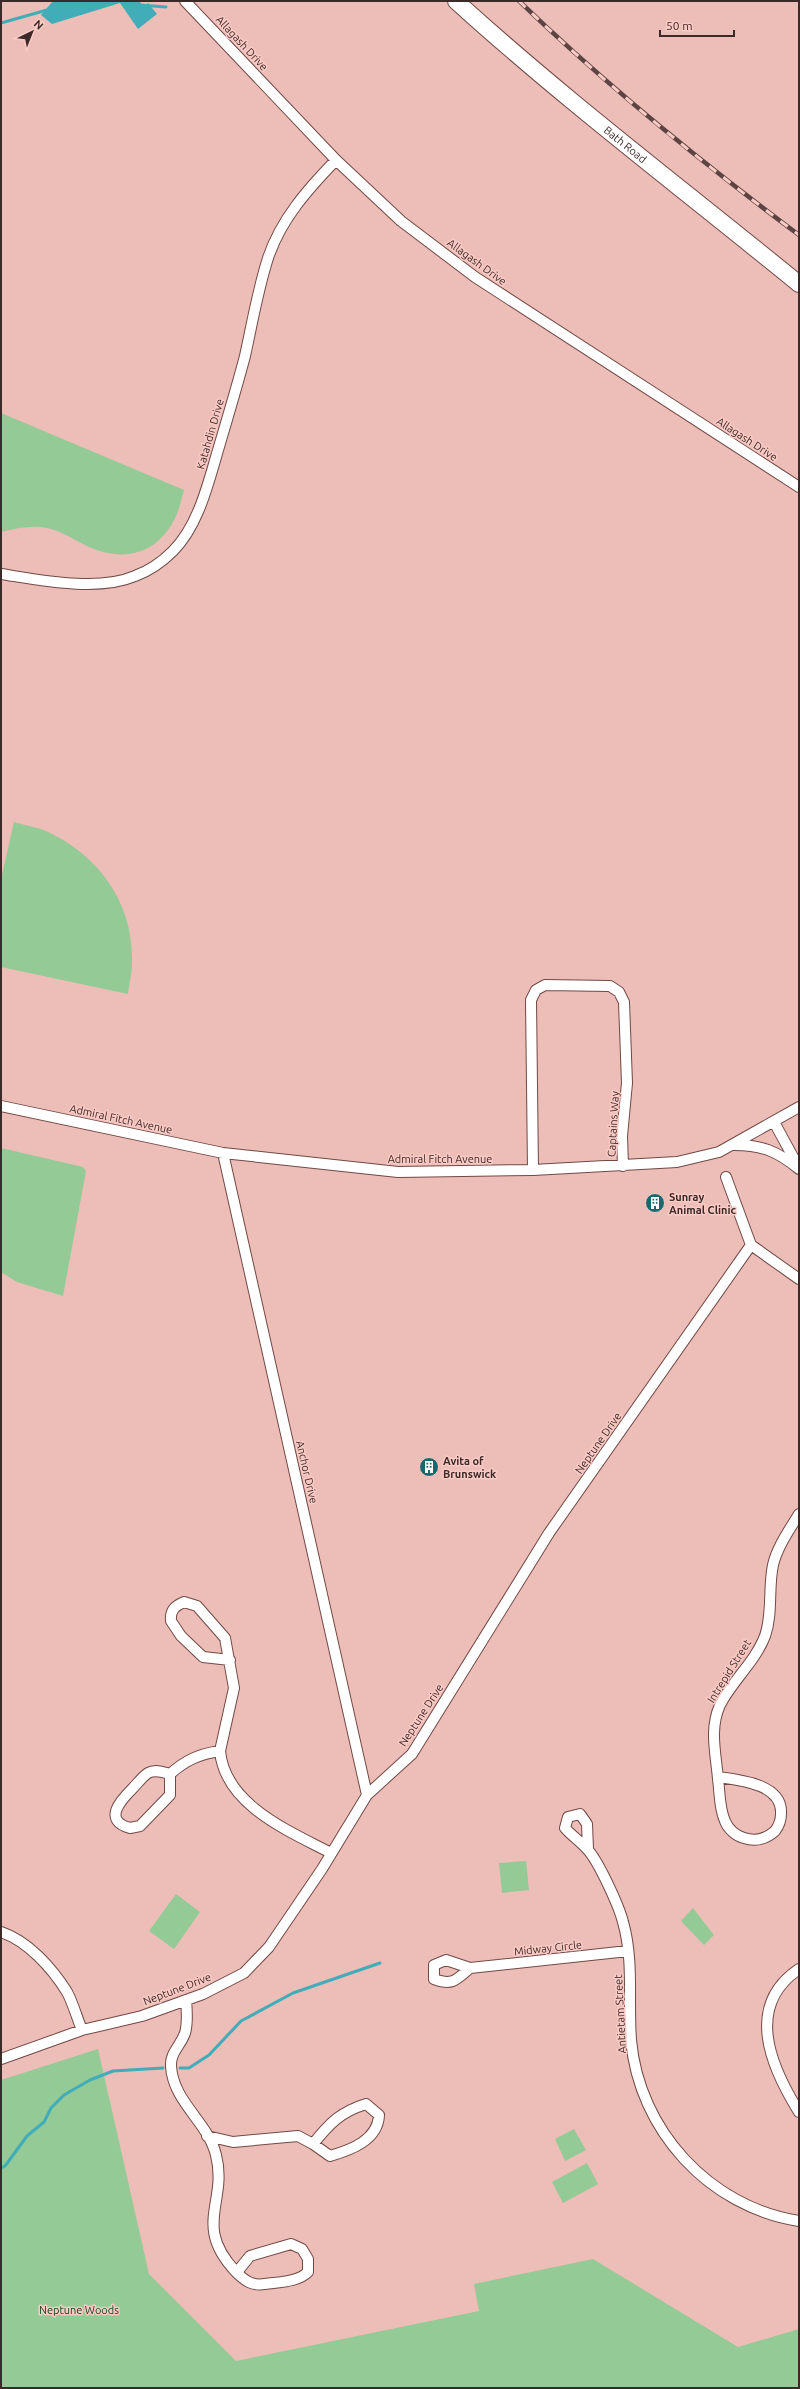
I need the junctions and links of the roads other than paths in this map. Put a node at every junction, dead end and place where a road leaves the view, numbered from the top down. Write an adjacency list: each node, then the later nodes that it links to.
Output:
1 (185, 1): 3 (street, Allagash Drive)
2 (456, 1): 4 (main road, Bath Road)
3 (336, 160): 5 (street, Allagash Drive); 6 (street, Katahdin Drive)
4 (799, 284)
5 (799, 487)
6 (1, 574)
7 (1, 1106): 11 (street, Admiral Fitch Avenue)
8 (799, 1108): 9 (street, Admiral Fitch Avenue)
9 (774, 1122): 10 (street, Admiral Fitch Avenue); 13 (street)
10 (732, 1145): 12 (street, Admiral Fitch Avenue); 13 (street)
11 (223, 1153): 14 (street, Admiral Fitch Avenue); 23 (street, Anchor Drive)
12 (623, 1166): 14 (street, Admiral Fitch Avenue); 14 (street, Captains Way)
13 (799, 1168)
14 (533, 1170)
15 (726, 1177): 16 (street)
16 (751, 1246): 17 (street); 23 (street, Neptune Drive)
17 (799, 1279)
18 (799, 1514): 22 (street, Intrepid Street)
19 (230, 1660): 19 (street); 20 (street)
20 (220, 1751): 21 (street); 25 (street)
21 (170, 1774): 21 (street)
22 (718, 1777): 22 (street, Intrepid Street)
23 (367, 1796): 25 (street, Neptune Drive)
24 (588, 1849): 27 (street, Antietam Street)
25 (331, 1853): 30 (street, Neptune Drive)
26 (1, 1932): 31 (street)
27 (628, 1951): 28 (street, Midway Circle); 36 (street, Antietam Street)
28 (470, 1968)
29 (799, 1969): 33 (street)
30 (186, 2000): 31 (street, Neptune Drive); 34 (street)
31 (82, 2030): 32 (street, Neptune Drive)
32 (1, 2059)
33 (799, 2112)
34 (207, 2136): 35 (street); 37 (street)
35 (313, 2144): 35 (street)
36 (799, 2221)
37 (237, 2272): 37 (street)

